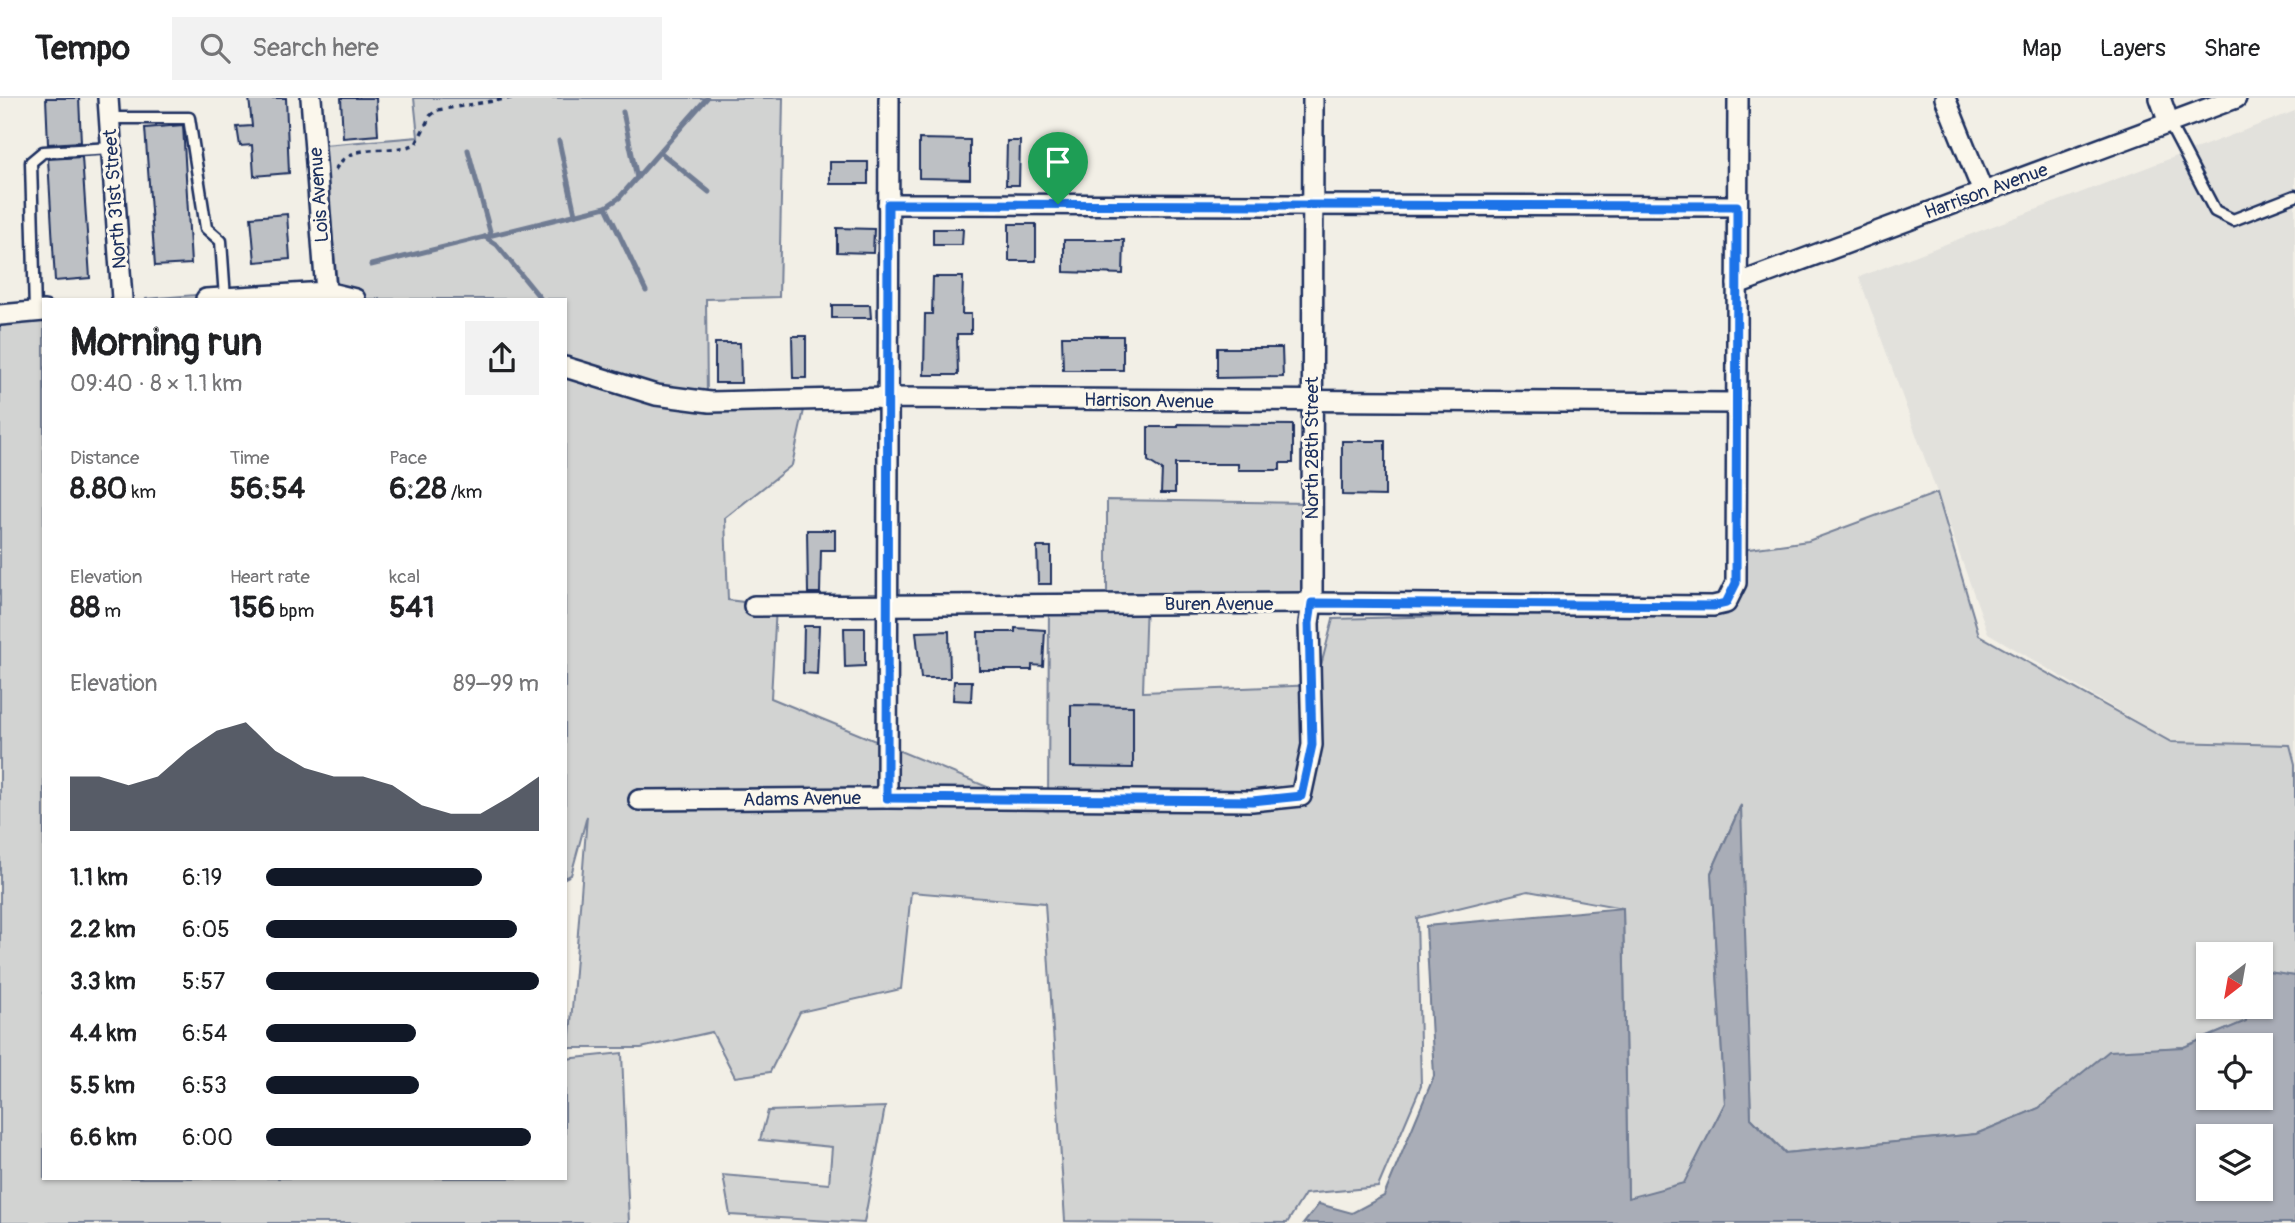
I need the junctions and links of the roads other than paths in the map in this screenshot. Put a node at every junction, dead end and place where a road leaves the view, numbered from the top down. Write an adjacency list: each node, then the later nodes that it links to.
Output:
1 (108, 98): 9 (street, North 31st Street)
2 (311, 98): 18 (street, Lois Avenue)
3 (889, 98): 14 (street)
4 (1313, 98): 15 (street, North 28th Street)
5 (1738, 98): 16 (street)
6 (1945, 98): 12 (street)
7 (2160, 98): 10 (street)
8 (2236, 98): 10 (street, Harrison Avenue)
9 (109, 118): 11 (street, North 31st Street); 20 (lane)
10 (2169, 123): 12 (street, Harrison Avenue); 13 (lane)
11 (112, 148): 19 (street, North 31st Street); 23 (lane)
12 (1983, 192): 17 (street, Harrison Avenue)
13 (2295, 196)
14 (888, 204): 15 (street); 26 (street)
15 (1312, 204): 16 (street); 27 (street, North 28th Street)
16 (1737, 206): 17 (street)
17 (1737, 284): 28 (street)
18 (326, 292): 21 (street); 22 (street)
19 (122, 298)
20 (215, 298)
21 (231, 298)
22 (351, 298)
23 (39, 312): 24 (street)
24 (0, 315)
25 (567, 368): 26 (street, Harrison Avenue)
26 (888, 398): 27 (street, Harrison Avenue); 30 (street)
27 (1312, 402): 28 (street, Harrison Avenue); 29 (street, North 28th Street)
28 (1737, 403): 29 (street, Buren Avenue)
29 (1312, 603): 30 (street, Buren Avenue); 32 (street, North 28th Street)
30 (889, 605): 31 (street, Buren Avenue); 33 (street)
31 (754, 606)
32 (1301, 796): 33 (street, Adams Avenue)
33 (887, 798): 34 (street, Adams Avenue)
34 (639, 800)

